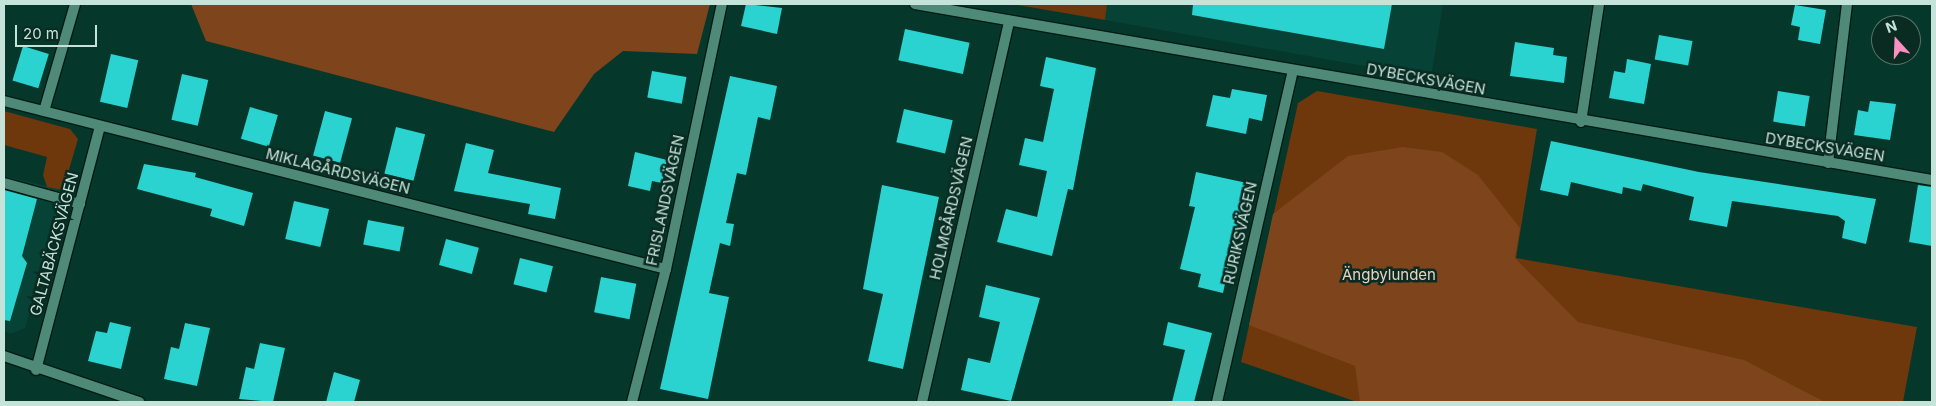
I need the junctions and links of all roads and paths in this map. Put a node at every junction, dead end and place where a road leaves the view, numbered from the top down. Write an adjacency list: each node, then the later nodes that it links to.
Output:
1 (75, 4): 9 (street)
2 (722, 4): 16 (street, FRISLANDSVÄGEN)
3 (915, 4): 6 (street, DYBECKSVÄGEN)
4 (1599, 4): 10 (street)
5 (1847, 4): 12 (street)
6 (1009, 20): 7 (street, DYBECKSVÄGEN); 21 (street, HOLMGÅRDSVÄGEN)
7 (1293, 71): 10 (street, DYBECKSVÄGEN); 22 (street, RURIKSVÄGEN)
8 (4, 101): 9 (street, MIKLAGÅRDSVÄGEN)
9 (44, 111): 11 (street, MIKLAGÅRDSVÄGEN)
10 (1581, 122): 12 (street, DYBECKSVÄGEN)
11 (100, 126): 15 (street, GALTABÄCKSVÄGEN); 16 (street, MIKLAGÅRDSVÄGEN)
12 (1828, 163): 13 (street, DYBECKSVÄGEN)
13 (1932, 180)
14 (4, 183): 15 (street)
15 (80, 204): 18 (street, GALTABÄCKSVÄGEN)
16 (666, 269): 20 (street, FRISLANDSVÄGEN)
17 (4, 356): 18 (street)
18 (36, 370): 19 (street)
19 (139, 402)
20 (632, 402)
21 (922, 402)
22 (1217, 402)

